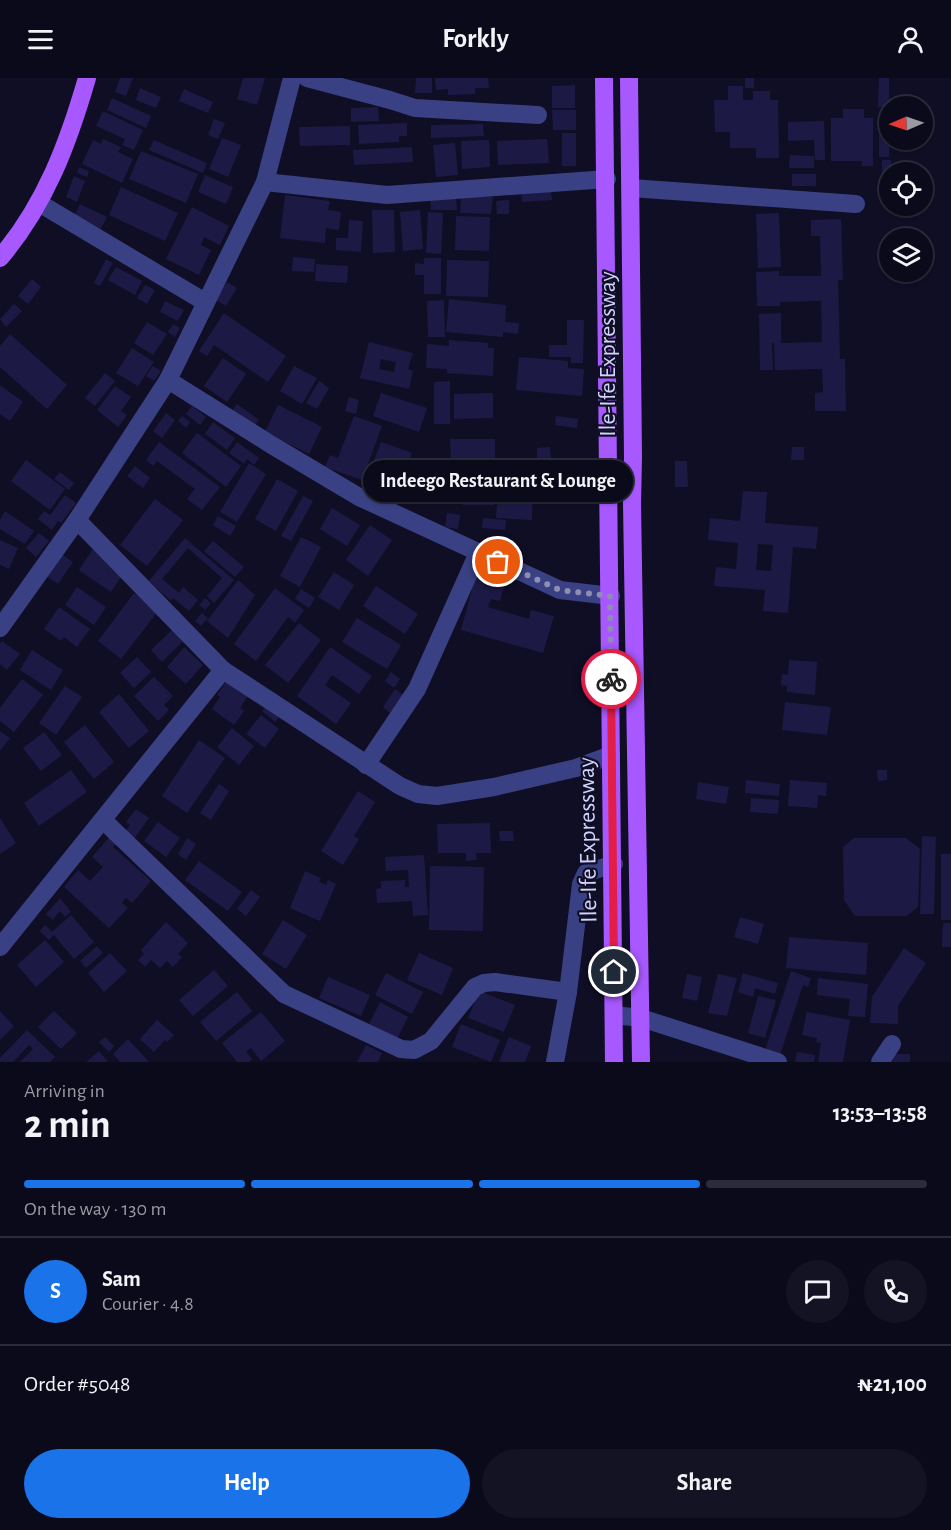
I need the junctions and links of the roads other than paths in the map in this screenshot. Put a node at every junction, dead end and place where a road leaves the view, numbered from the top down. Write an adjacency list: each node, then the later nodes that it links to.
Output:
1 (87, 78): 10 (main road)
2 (292, 78): 8 (street)
3 (307, 78): 6 (street)
4 (604, 78): 7 (main road, Ile-Ife Expressway)
5 (629, 78): 9 (main road, Ile-Ife Expressway)
6 (538, 115)
7 (606, 179): 8 (street); 16 (main road, Ile-Ife Expressway)
8 (265, 182): 13 (street)
9 (632, 188): 11 (street); 15 (main road, Ile-Ife Expressway)
10 (39, 203): 12 (main road); 13 (street)
11 (856, 204)
12 (0, 258)
13 (205, 302): 14 (street)
14 (168, 380): 17 (street); 18 (street)
15 (633, 457): 16 (main road); 29 (main road, Ile-Ife Expressway)
16 (609, 459): 19 (main road, Ile-Ife Expressway)
17 (77, 520): 20 (street); 21 (street)
18 (478, 553): 19 (street); 23 (street)
19 (610, 596): 22 (main road, Ile-Ife Expressway)
20 (0, 628)
21 (223, 670): 23 (street); 24 (street)
22 (611, 754): 23 (street); 25 (main road, Ile-Ife Expressway)
23 (366, 765)
24 (104, 821): 26 (street); 27 (street)
25 (614, 864): 27 (street); 28 (main road, Ile-Ife Expressway)
26 (0, 947)
27 (568, 992): 31 (street)
28 (614, 1015): 29 (street); 32 (main road, Ile-Ife Expressway)
29 (641, 1018): 33 (main road, Ile-Ife Expressway); 34 (street)
30 (892, 1044): 35 (street)
31 (555, 1062)
32 (614, 1062)
33 (640, 1062)
34 (778, 1062)
35 (880, 1062)

